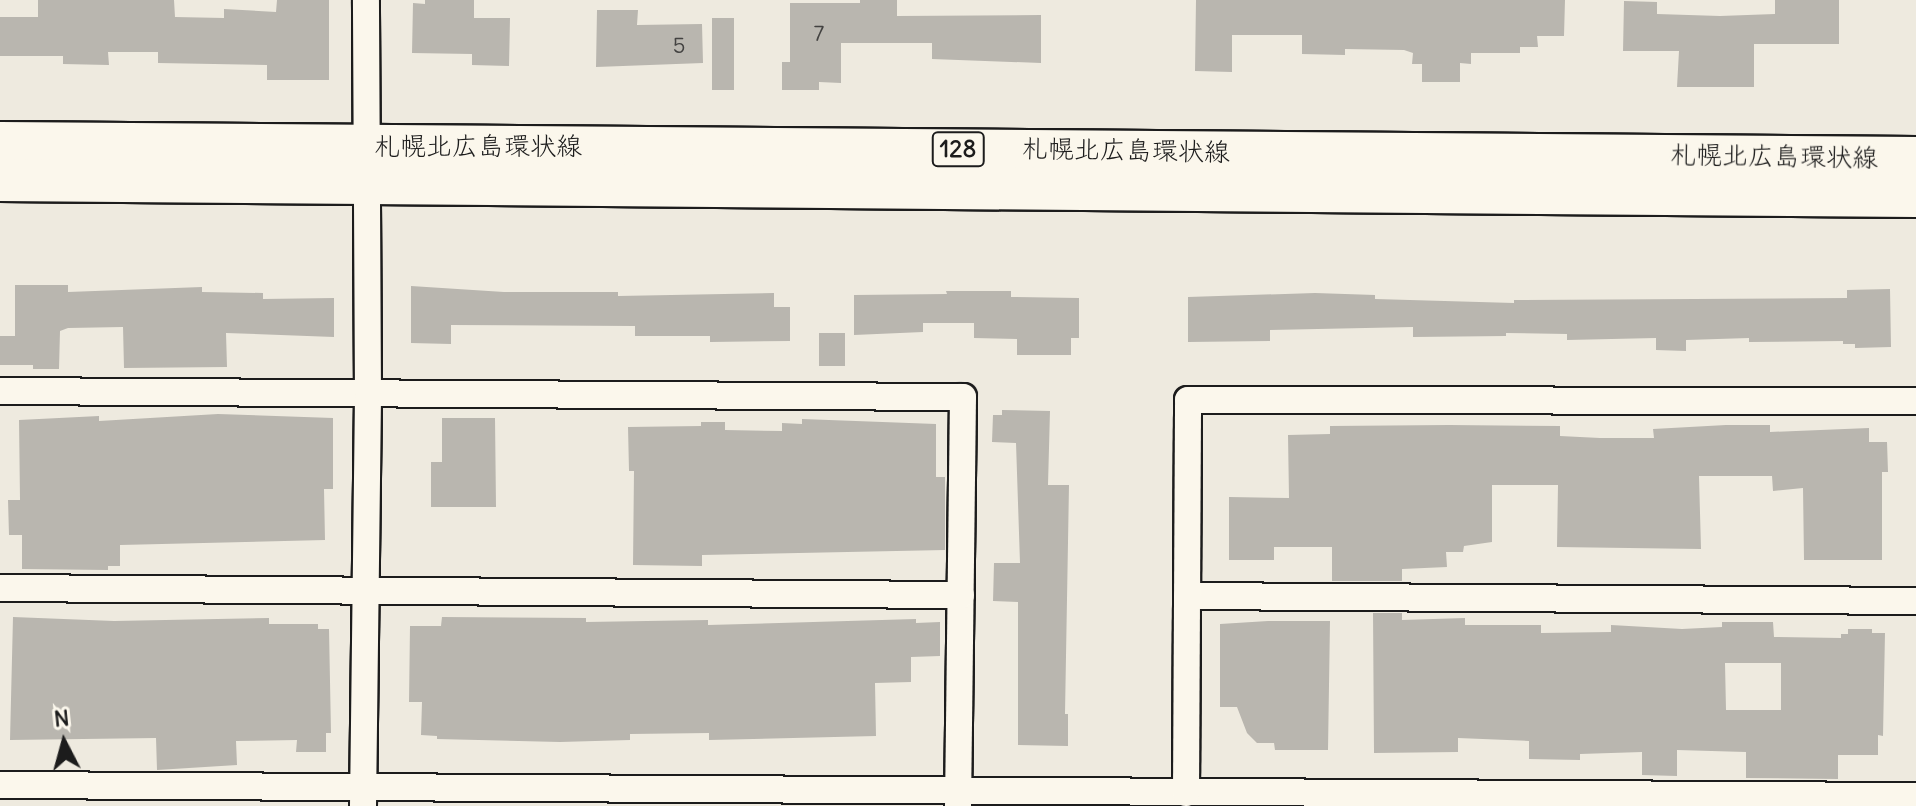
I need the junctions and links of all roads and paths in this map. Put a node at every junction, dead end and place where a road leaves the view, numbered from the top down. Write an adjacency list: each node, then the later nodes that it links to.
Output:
1 (366, 0): 4 (street)
2 (0, 143): 4 (main road, 札幌北広島環状線 / 128)
3 (1916, 158): 4 (main road, 札幌北広島環状線 / 128)
4 (368, 165): 5 (main road, 札幌北広島環状線 / 128); 6 (main road, 札幌北広島環状線 / 128); 8 (street)
5 (0, 180)
6 (1916, 196)
7 (0, 391): 8 (street)
8 (368, 393): 11 (street); 12 (street)
9 (1916, 401): 13 (street)
10 (0, 588): 11 (street)
11 (367, 591): 12 (street); 17 (street)
12 (961, 595): 19 (street)
13 (1187, 596): 14 (street); 16 (street)
14 (1916, 601)
15 (0, 785): 17 (street)
16 (1186, 793): 18 (street); 20 (street)
17 (363, 796): 19 (street)
18 (1916, 796)
19 (958, 799): 20 (street)
20 (1146, 799)

